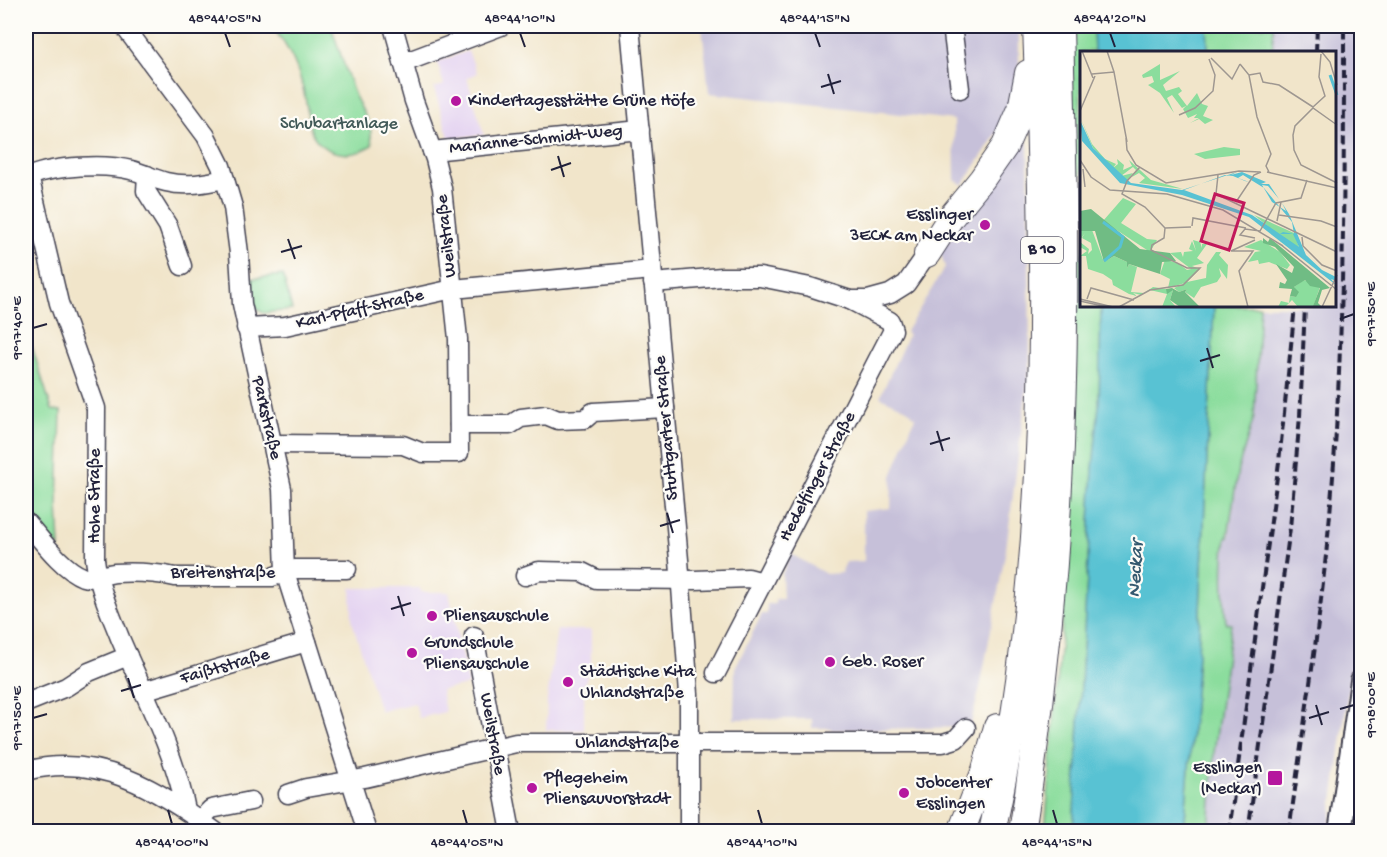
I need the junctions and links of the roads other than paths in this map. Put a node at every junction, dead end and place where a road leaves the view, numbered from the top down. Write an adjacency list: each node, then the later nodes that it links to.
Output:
1 (124, 26): 13 (street, Parkstraße)
2 (393, 26): 8 (street, Weilstraße)
3 (501, 26): 8 (street)
4 (630, 26): 10 (street, Stuttgarter Straße)
5 (952, 26): 9 (street)
6 (1036, 26): 14 (highway); 24 (highway, B 10)
7 (1060, 26): 31 (highway, B 10)
8 (403, 63): 11 (street, Weilstraße)
9 (960, 89)
10 (640, 130): 11 (street, Marianne-Schmidt-Weg); 16 (street, Stuttgarter Straße)
11 (432, 152): 17 (street, Weilstraße)
12 (147, 176): 13 (street); 15 (street); 27 (street, Hohe Straße)
13 (225, 179): 19 (street, Parkstraße)
14 (927, 254): 18 (street, Karl-Pfaff-Straße)
15 (182, 266)
16 (653, 277): 17 (street, Karl-Pfaff-Straße); 18 (street, Karl-Pfaff-Straße); 20 (street, Stuttgarter Straße)
17 (453, 290): 19 (street, Karl-Pfaff-Straße); 21 (street, Weilstraße)
18 (850, 300): 30 (street, Hedelfinger Straße)
19 (246, 328): 22 (street, Parkstraße)
20 (665, 408): 21 (street); 29 (street, Stuttgarter Straße)
21 (459, 425): 22 (street, Weilstraße)
22 (272, 444): 26 (street, Parkstraße)
23 (26, 522): 27 (street, Breitenstraße)
24 (1033, 541): 51 (highway); 52 (highway, B 10)
25 (347, 569): 26 (street, Breitenstraße)
26 (285, 572): 27 (street, Breitenstraße); 33 (street, Parkstraße)
27 (99, 576): 34 (street, Hohe Straße)
28 (525, 576): 29 (street)
29 (680, 580): 30 (street); 40 (street, Stuttgarter Straße)
30 (763, 582): 35 (street, Hedelfinger Straße)
31 (1052, 588): 53 (highway, B 10); 54 (highway)
32 (474, 636): 41 (street, Weilstraße)
33 (307, 642): 37 (street, Faißtstraße); 43 (street, Parkstraße)
34 (128, 656): 37 (street, Hohe Straße); 38 (street)
35 (716, 674)
36 (1362, 681): 55 (main road)
37 (143, 691): 46 (street, Hohe Straße)
38 (26, 703)
39 (966, 728): 40 (street, Uhlandstraße)
40 (689, 743): 41 (street, Uhlandstraße); 50 (street, Stuttgarter Straße)
41 (494, 748): 43 (street, Uhlandstraße); 49 (street, Weilstraße)
42 (26, 771): 46 (street)
43 (351, 780): 44 (street, Uhlandstraße); 48 (street, Parkstraße)
44 (288, 794)
45 (251, 801): 46 (street)
46 (193, 815): 47 (street)
47 (216, 831)
48 (368, 831)
49 (511, 831)
50 (689, 831)
51 (961, 831)
52 (992, 831)
53 (1022, 831)
54 (1039, 831)
55 (1340, 831)

